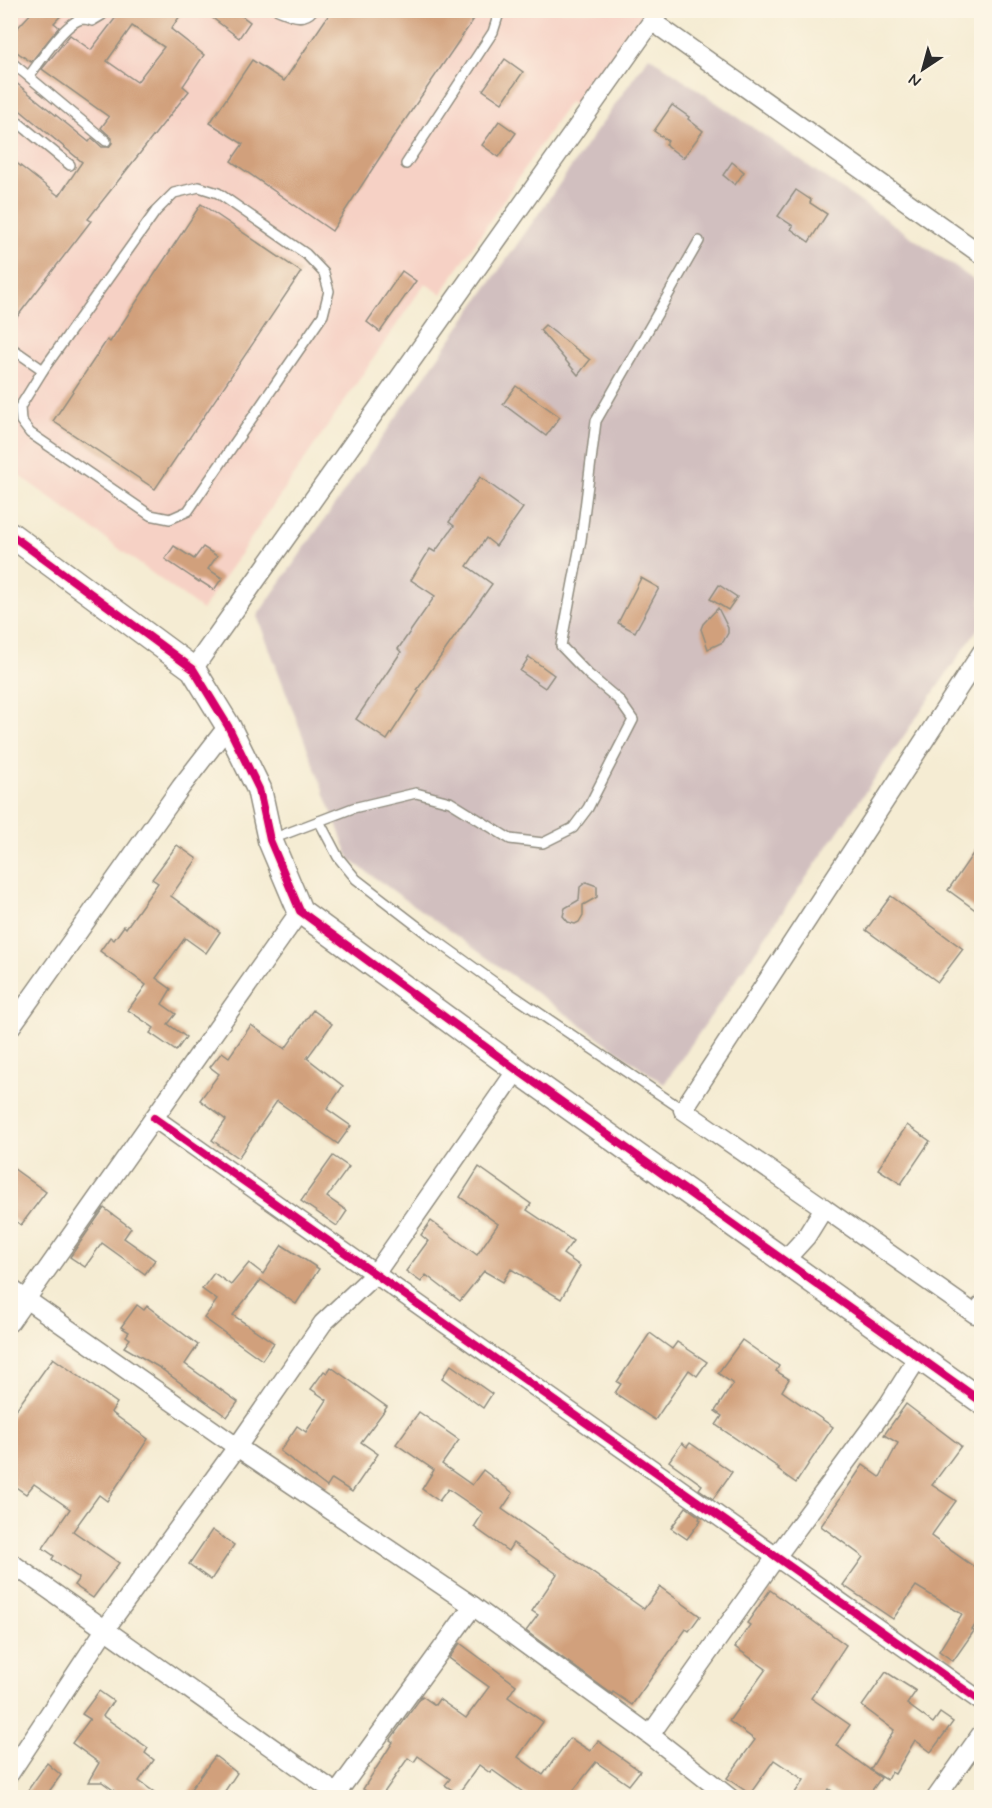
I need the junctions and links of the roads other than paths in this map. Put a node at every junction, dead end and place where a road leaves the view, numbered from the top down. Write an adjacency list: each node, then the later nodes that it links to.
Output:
1 (105, 10): 7 (lane)
2 (278, 10): 3 (lane)
3 (313, 10)
4 (500, 10): 10 (lane)
5 (656, 16): 13 (street); 20 (street)
6 (10, 61): 7 (lane)
7 (29, 76): 9 (lane)
8 (10, 116): 11 (lane)
9 (106, 141)
10 (406, 164)
11 (70, 165)
12 (699, 241): 22 (lane)
13 (981, 255)
14 (10, 347): 15 (lane)
15 (43, 370): 17 (lane); 17 (lane)
16 (10, 400): 17 (lane)
17 (20, 407)
18 (10, 534): 20 (street)
19 (981, 652): 27 (street)
20 (194, 669): 21 (street)
21 (228, 726): 23 (street); 25 (street)
22 (319, 821): 23 (lane); 27 (lane)
23 (278, 837): 24 (street)
24 (300, 911): 26 (street); 28 (street)
25 (10, 1028)
26 (517, 1070): 30 (street); 31 (street)
27 (683, 1110): 29 (street)
28 (154, 1118): 31 (street); 33 (street)
29 (821, 1212): 30 (street); 34 (street)
30 (785, 1260): 36 (street)
31 (375, 1274): 38 (street); 39 (street)
32 (10, 1288): 33 (street)
33 (26, 1299): 35 (street); 38 (street)
34 (979, 1312)
35 (10, 1322)
36 (919, 1356): 37 (street); 39 (street)
37 (981, 1402)
38 (237, 1447): 41 (street); 42 (street)
39 (776, 1557): 43 (street); 45 (street)
40 (10, 1562): 42 (street)
41 (473, 1606): 45 (street); 47 (street)
42 (106, 1628): 46 (street); 47 (street)
43 (981, 1702)
44 (981, 1733): 49 (street)
45 (650, 1735): 48 (street)
46 (10, 1773)
47 (340, 1795)
48 (730, 1797)
49 (936, 1797)

